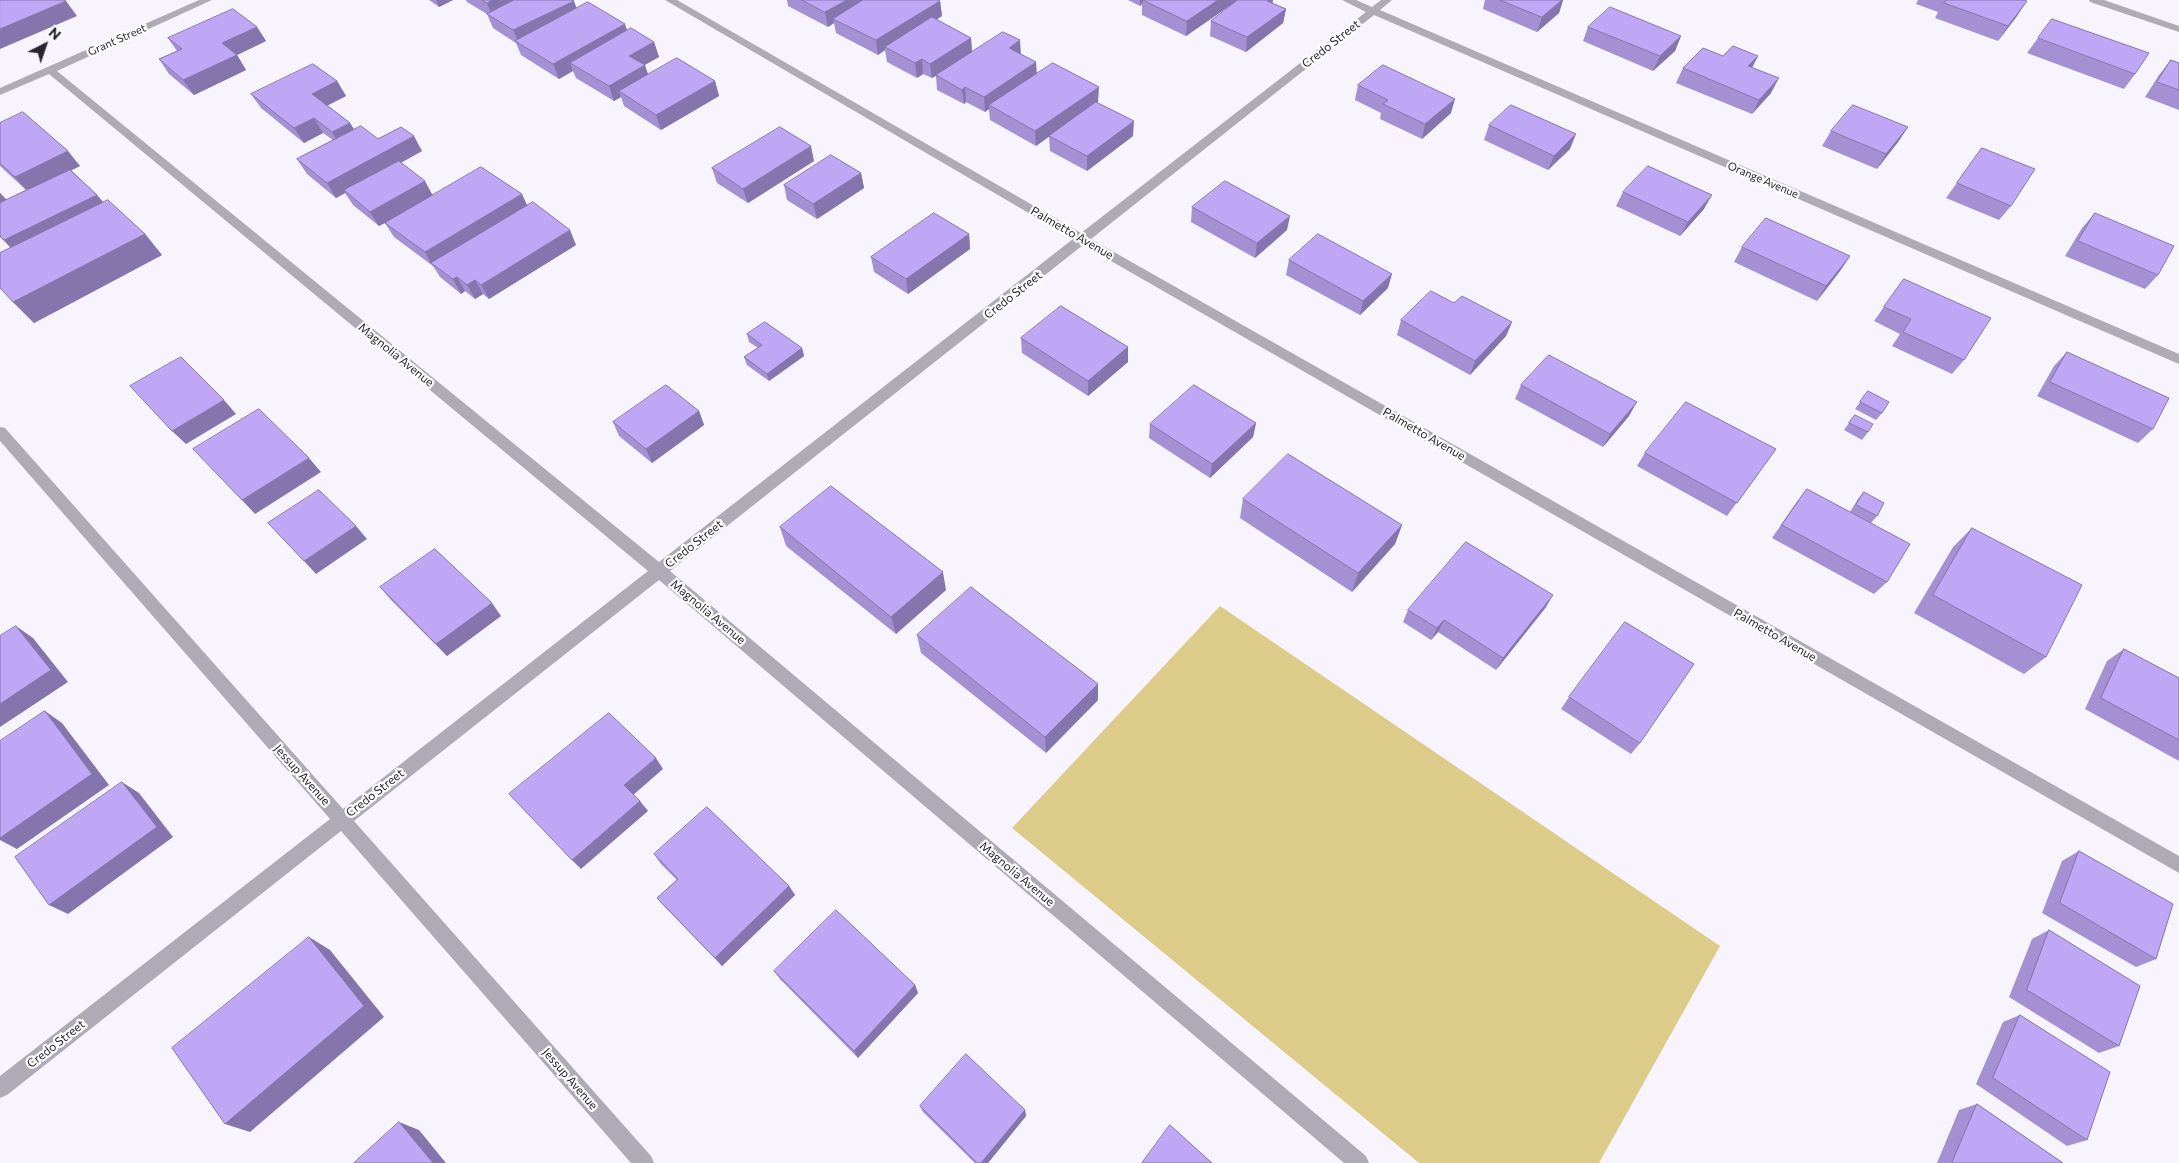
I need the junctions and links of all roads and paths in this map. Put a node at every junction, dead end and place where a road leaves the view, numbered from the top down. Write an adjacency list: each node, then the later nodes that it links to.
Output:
1 (207, 0): 8 (street, Grant Street)
2 (670, 0): 10 (street, Palmetto Avenue)
3 (1347, 0): 6 (street, Orange Avenue)
4 (1387, 0): 6 (street, Credo Street)
5 (2094, 0): 7 (street)
6 (1373, 12): 10 (street, Credo Street); 11 (street, Orange Avenue)
7 (2179, 29)
8 (50, 70): 9 (street, Grant Street); 13 (street, Magnolia Avenue)
9 (0, 92)
10 (1084, 240): 13 (street, Credo Street); 15 (street, Palmetto Avenue)
11 (2179, 359)
12 (0, 432): 14 (street, Jessup Avenue)
13 (659, 571): 14 (street, Credo Street); 18 (street, Magnolia Avenue)
14 (342, 819): 16 (street, Credo Street); 17 (street, Jessup Avenue)
15 (2179, 865)
16 (0, 1088)
17 (644, 1163)
18 (1359, 1163)

